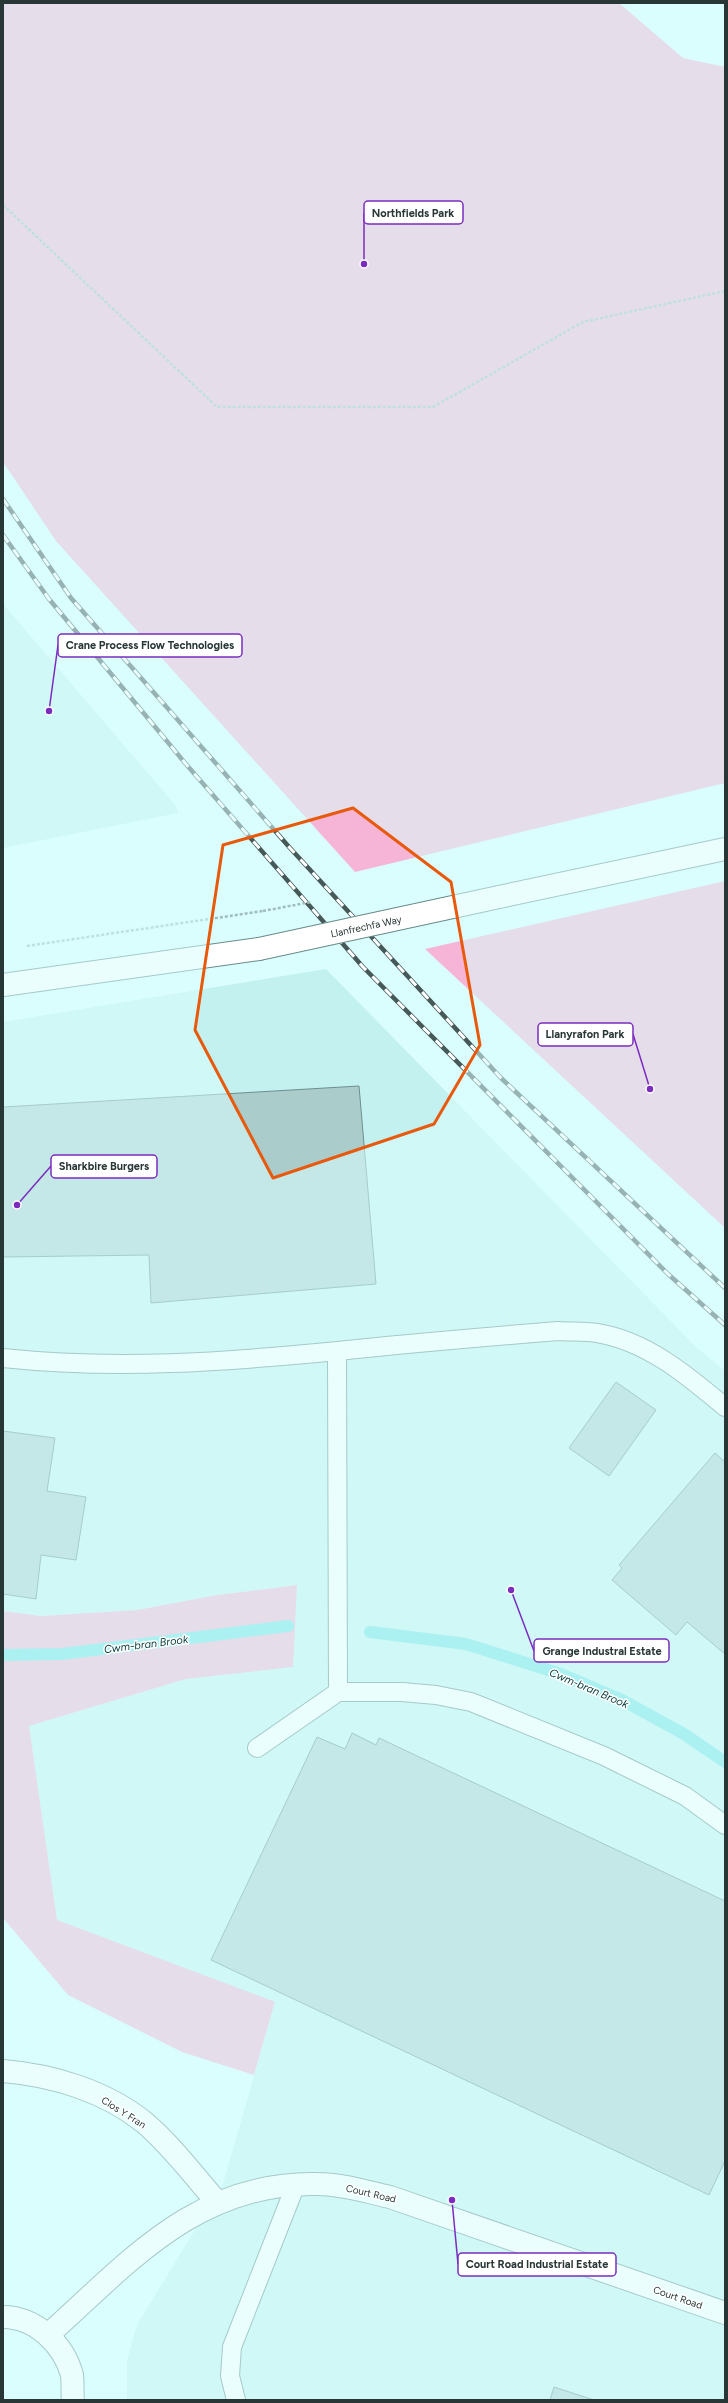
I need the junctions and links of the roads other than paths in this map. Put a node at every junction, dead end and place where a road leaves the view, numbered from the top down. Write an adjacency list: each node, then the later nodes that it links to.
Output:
1 (725, 849): 2 (street, Llanfrechfa Way, bridge)
2 (3, 985)
3 (337, 1351): 4 (lane); 5 (lane); 6 (lane)
4 (3, 1358)
5 (725, 1407)
6 (338, 1692): 7 (lane); 8 (lane)
7 (257, 1748)
8 (725, 1825)
9 (3, 2071): 11 (street, Clos Y Fran)
10 (296, 2184): 11 (street, Court Road); 12 (street, Court Road); 16 (lane)
11 (217, 2202): 14 (street, Court Road)
12 (725, 2314)
13 (3, 2317): 14 (street)
14 (48, 2334): 15 (street)
15 (73, 2400)
16 (236, 2400)

